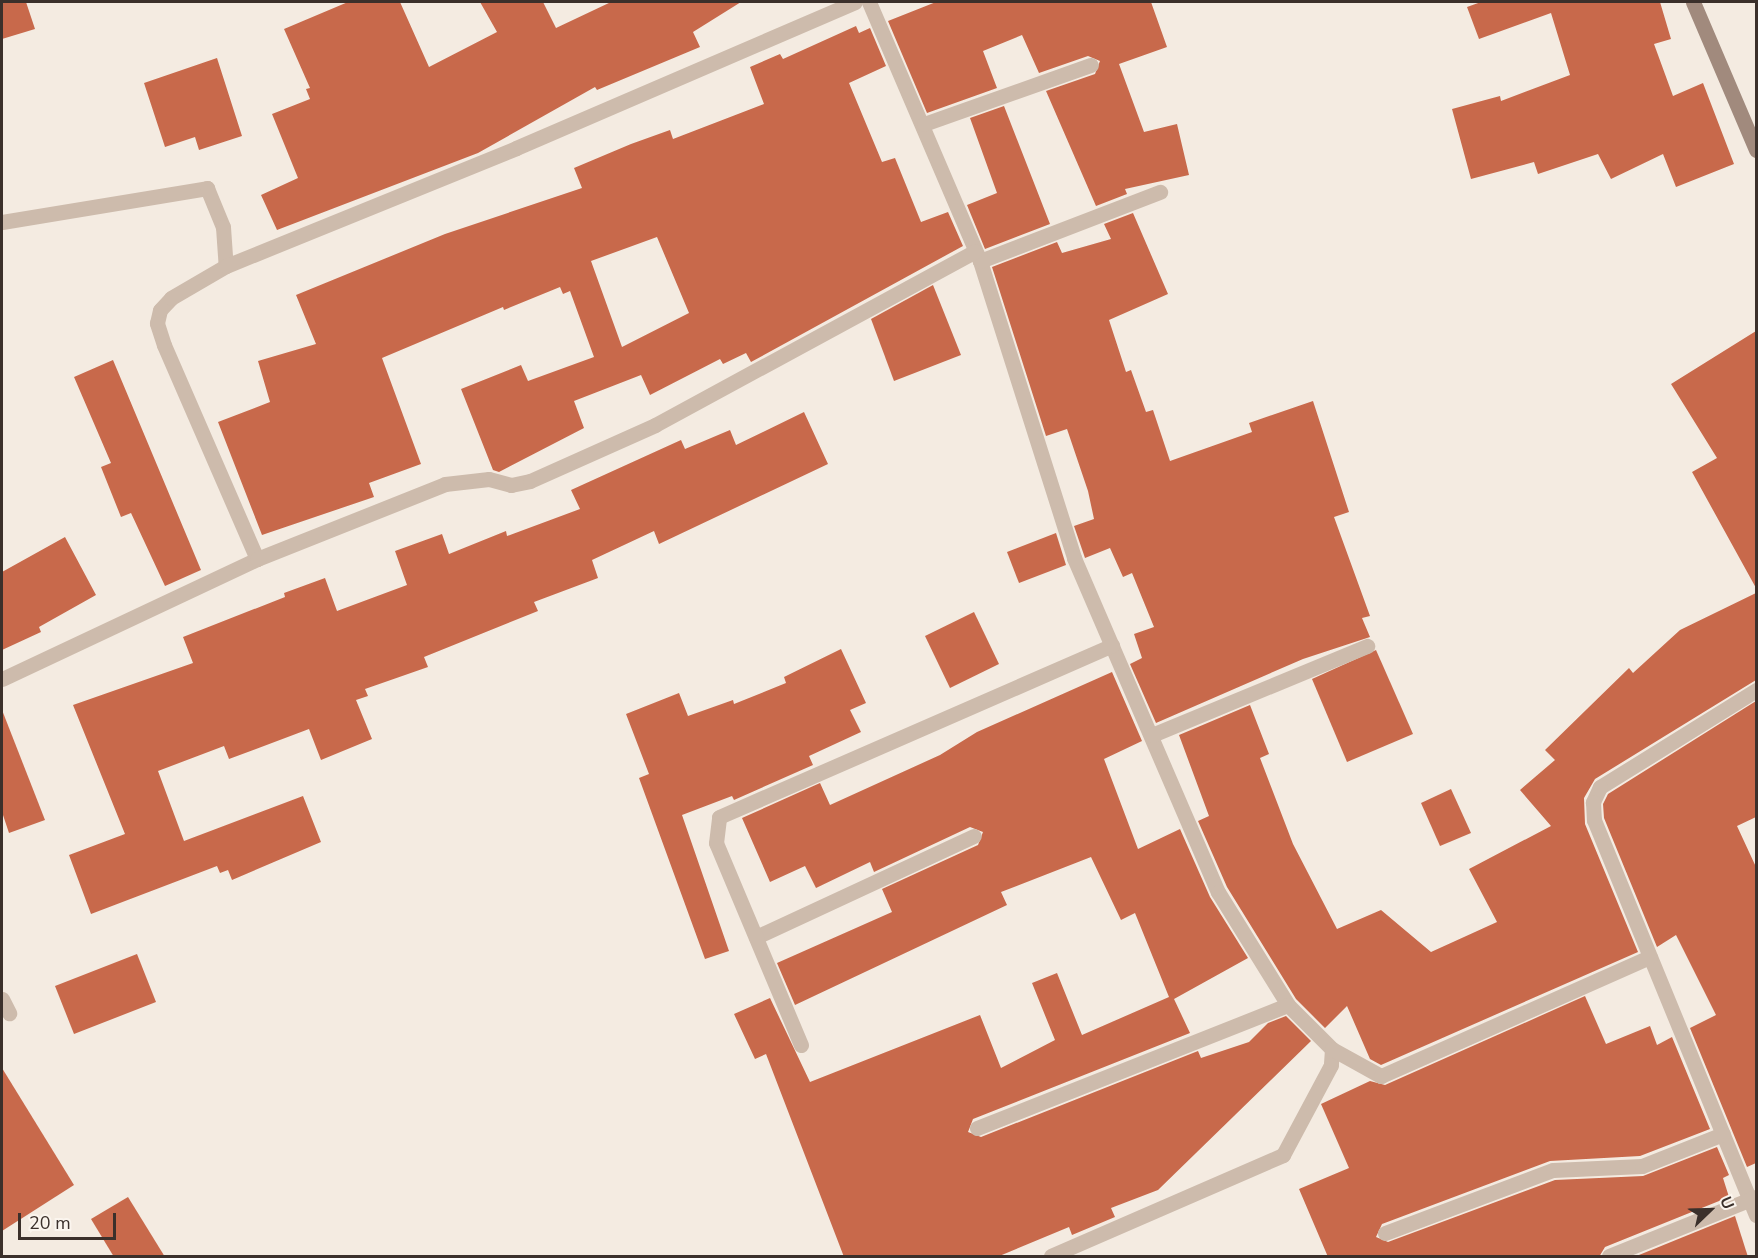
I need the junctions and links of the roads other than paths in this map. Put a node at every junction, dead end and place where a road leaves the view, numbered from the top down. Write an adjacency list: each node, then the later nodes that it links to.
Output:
1 (855, 2): 10 (street)
2 (870, 2): 5 (street)
3 (1693, 2): 6 (street)
4 (1091, 65): 5 (street)
5 (924, 124): 9 (street)
6 (1756, 150)
7 (1160, 192): 9 (street)
8 (2, 222): 10 (street)
9 (977, 256): 11 (street); 12 (street)
10 (226, 266): 11 (street)
11 (257, 559): 14 (street)
12 (1112, 645): 16 (street); 18 (street)
13 (1367, 646): 16 (street)
14 (2, 679)
15 (1756, 690): 19 (street)
16 (1152, 735): 21 (street)
17 (974, 836): 18 (street)
18 (756, 936): 23 (street)
19 (1650, 957): 24 (street); 26 (street)
20 (2, 999): 22 (street)
21 (1288, 1005): 24 (street); 25 (street)
22 (9, 1013)
23 (801, 1045)
24 (1332, 1049): 30 (street)
25 (977, 1128)
26 (1723, 1134): 27 (street); 29 (street)
27 (1754, 1199): 28 (street); 31 (street)
28 (1756, 1215)
29 (1385, 1233)
30 (1051, 1257)
31 (1610, 1257)

